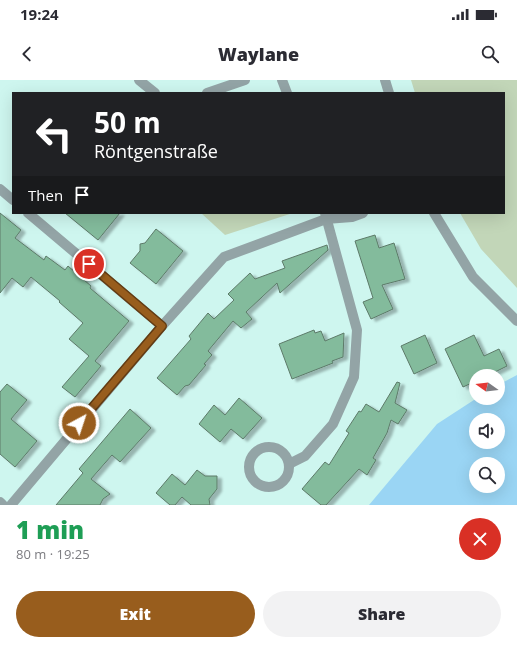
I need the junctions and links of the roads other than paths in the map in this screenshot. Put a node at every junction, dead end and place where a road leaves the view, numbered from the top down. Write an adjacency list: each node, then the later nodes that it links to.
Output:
1 (139, 80): 5 (street)
2 (245, 80): 6 (street)
3 (282, 80): 7 (street)
4 (385, 80): 8 (street)
5 (154, 92)
6 (210, 92)
7 (287, 92)
8 (389, 92)
9 (0, 189): 10 (street)
10 (12, 199)
11 (29, 214): 16 (street)
12 (360, 214): 14 (street)
13 (435, 214): 15 (street)
14 (328, 215): 16 (street); 17 (street)
15 (517, 321)
16 (162, 326): 20 (street)
17 (289, 464): 17 (street)
18 (0, 502): 19 (street)
19 (3, 505)
20 (11, 505)

